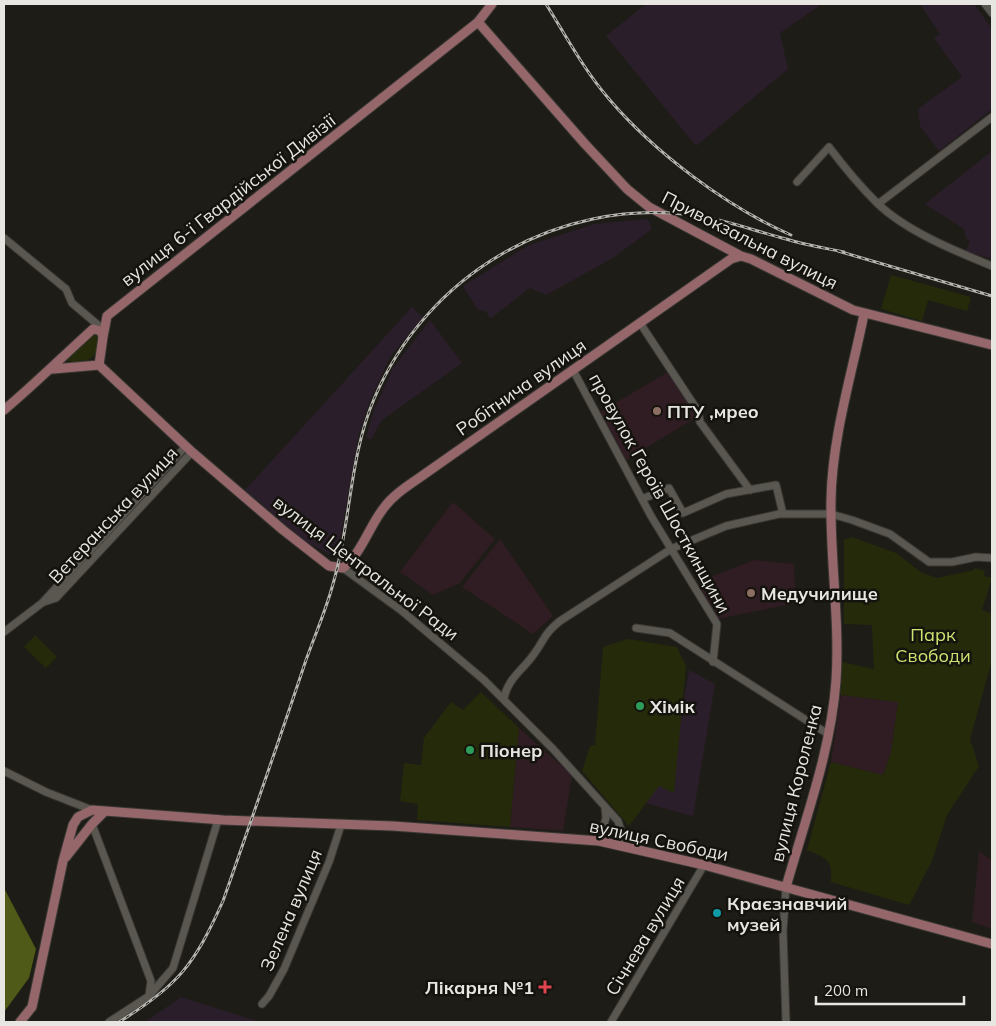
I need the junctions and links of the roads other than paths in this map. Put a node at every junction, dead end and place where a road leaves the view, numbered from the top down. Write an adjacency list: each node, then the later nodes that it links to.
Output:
1 (492, 4): 4 (main road, вулиця 6-ї Гвардійської Дивізії)
2 (985, 4): 3 (street)
3 (992, 13)
4 (478, 22): 9 (main road, Привокзальна вулиця); 12 (main road, вулиця 6-ї Гвардійської Дивізії)
5 (992, 117): 7 (street)
6 (797, 182): 7 (street)
7 (878, 204): 10 (street)
8 (4, 238): 14 (street)
9 (741, 256): 11 (main road, Привокзальна вулиця); 13 (main road, Робітнича вулиця)
10 (992, 266)
11 (864, 314): 16 (main road, Привокзальна вулиця); 27 (main road, вулиця Короленка)
12 (107, 316): 14 (street, вулиця 6-ї Гвардійської Дивізії); 15 (main road)
13 (640, 323): 21 (main road, Робітнича вулиця); 24 (street)
14 (96, 327): 15 (main road); 17 (main road, вулиця 6-ї Гвардійської Дивізії)
15 (103, 338): 18 (main road)
16 (992, 345)
17 (62, 357): 19 (main road); 20 (main road, вулиця 6-ї Гвардійської Дивізії)
18 (99, 365): 19 (main road); 23 (main road, вулиця Центральної Ради)
19 (70, 367): 20 (main road)
20 (52, 369): 22 (main road, вулиця 6-ї Гвардійської Дивізії)
21 (573, 370): 25 (street, провулок Героїв Шосткинщини); 30 (main road, Робітнича вулиця)
22 (4, 410)
23 (189, 449): 30 (main road, вулиця Центральної Ради); 32 (street, Ветеранська вулиця)
24 (749, 488): 25 (street); 26 (street)
25 (642, 499): 28 (street, провулок Героїв Шосткинщини)
26 (783, 514): 27 (street); 28 (street)
27 (832, 514): 29 (street); 35 (main road, вулиця Короленка)
28 (671, 549): 33 (street, провулок Героїв Шосткинщини); 34 (street)
29 (992, 558)
30 (343, 568): 34 (street, вулиця Центральної Ради)
31 (636, 628): 33 (street)
32 (4, 632)
33 (713, 662): 35 (street)
34 (504, 699): 37 (street, вулиця Центральної Ради)
35 (828, 734): 49 (main road, вулиця Короленка)
36 (4, 771): 38 (street)
37 (605, 807): 45 (street); 46 (street, вулиця Центральної Ради)
38 (92, 810): 39 (main road, вулиця Свободи); 41 (main road); 43 (main road)
39 (105, 811): 40 (main road, вулиця Свободи); 41 (main road)
40 (218, 820): 42 (main road, вулиця Свободи); 51 (street)
41 (92, 824): 44 (main road); 51 (street)
42 (341, 824): 45 (main road, вулиця Свободи); 52 (street, Зелена вулиця)
43 (73, 825): 44 (main road); 47 (main road)
44 (85, 832): 47 (main road)
45 (599, 841): 46 (main road, вулиця Свободи)
46 (626, 846): 48 (main road, вулиця Свободи)
47 (62, 861): 53 (main road)
48 (704, 865): 49 (main road, вулиця Свободи); 55 (street, Січнева вулиця)
49 (786, 887): 50 (main road, вулиця Свободи); 56 (street, вулиця Короленка)
50 (992, 944)
51 (148, 996): 54 (street)
52 (262, 1004)
53 (20, 1022)
54 (109, 1022)
55 (611, 1022)
56 (786, 1022)

